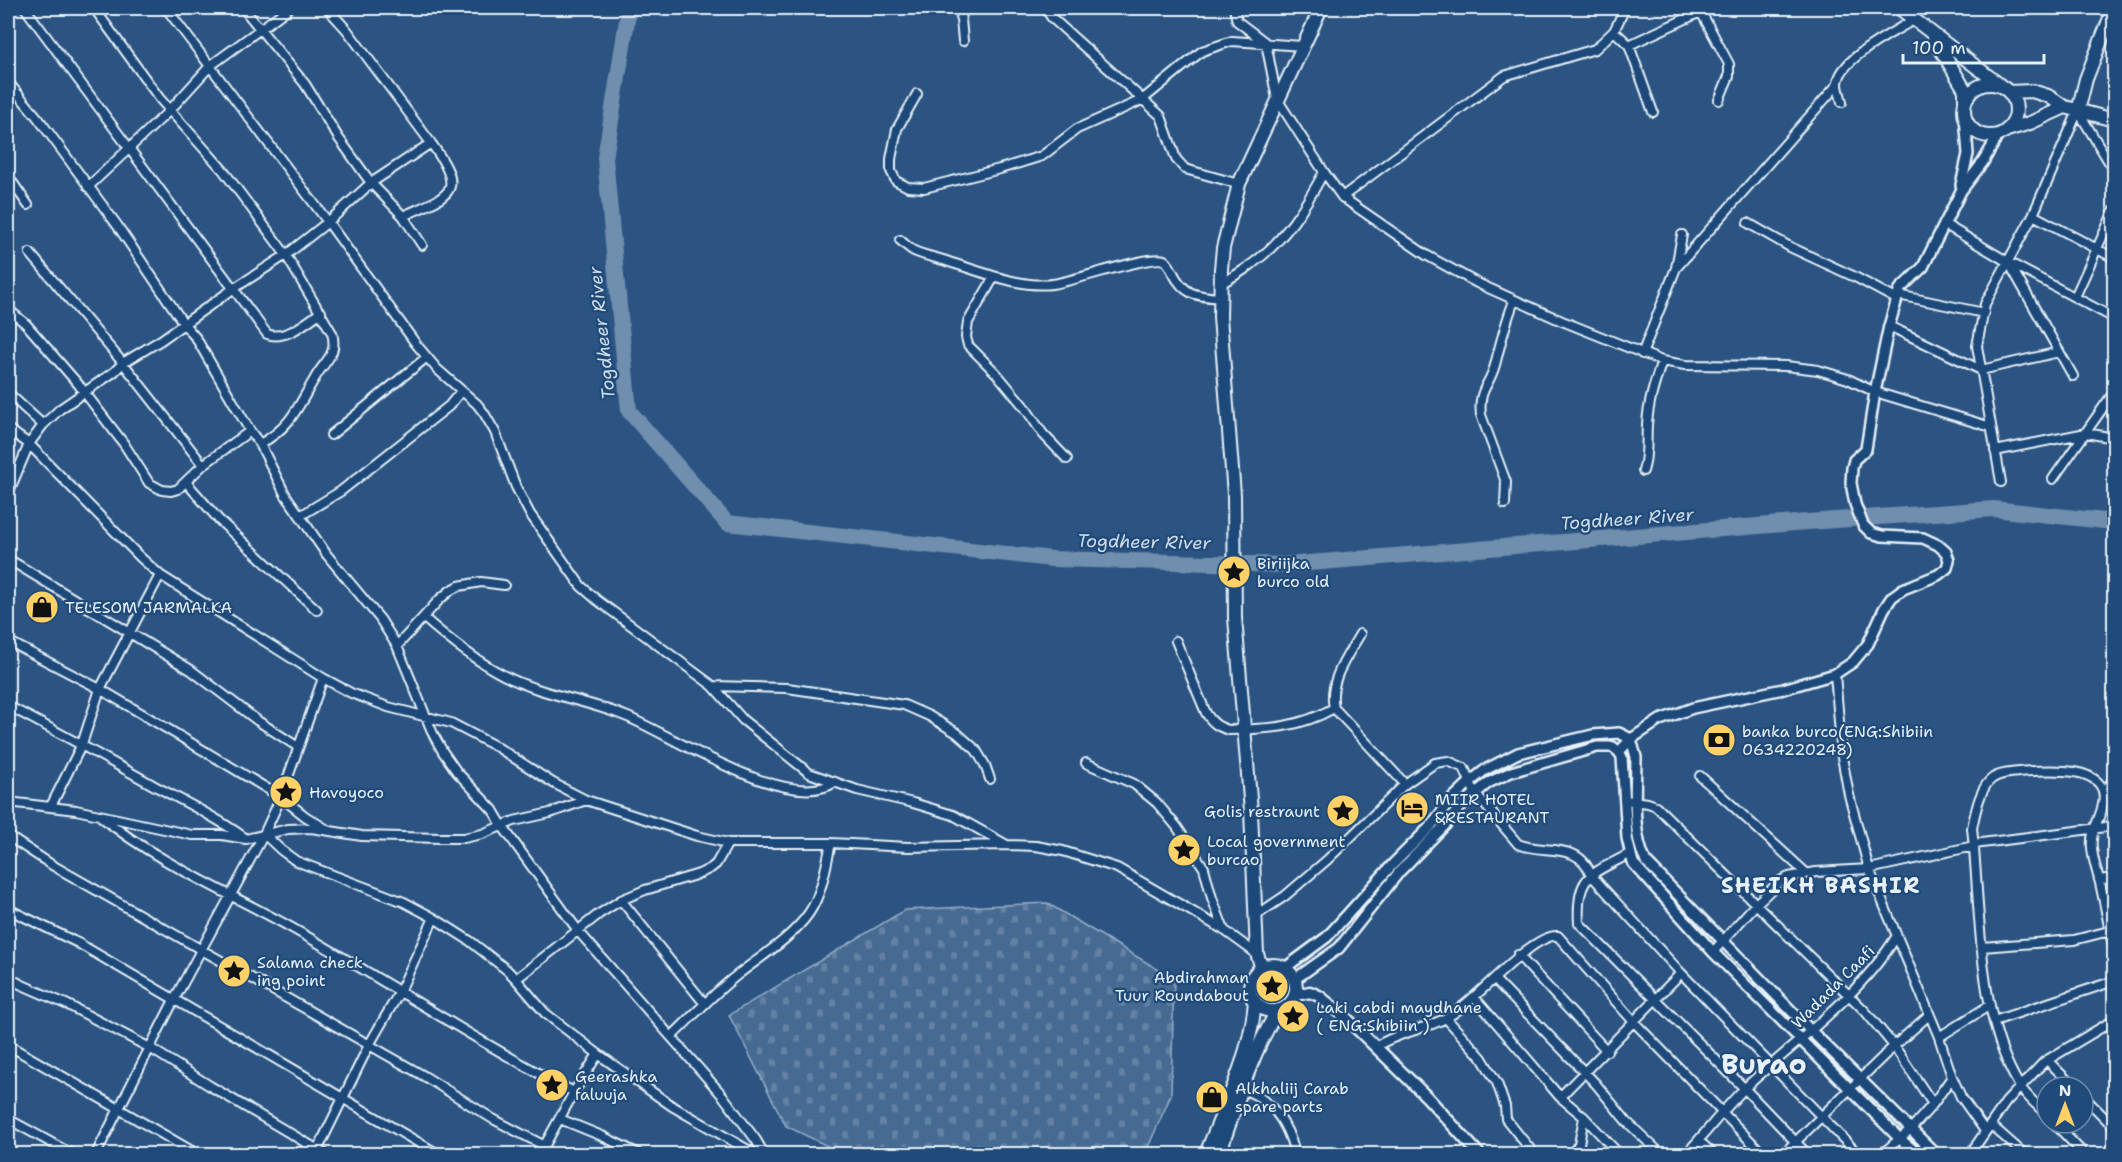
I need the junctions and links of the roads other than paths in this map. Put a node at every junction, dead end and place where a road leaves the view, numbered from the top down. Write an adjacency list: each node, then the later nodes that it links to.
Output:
1 (25, 8): 43 (street)
2 (94, 8): 36 (street)
3 (166, 8): 26 (street)
4 (243, 8): 19 (street)
5 (289, 8): 19 (street)
6 (327, 8): 42 (street)
7 (963, 8): 22 (street)
8 (1045, 8): 17 (street)
9 (1056, 8): 17 (street)
10 (1234, 8): 23 (street)
11 (1321, 8): 25 (highway)
12 (1625, 8): 20 (street)
13 (1709, 8): 16 (street)
14 (1899, 8): 18 (highway)
15 (2114, 8): 37 (highway)
16 (1701, 12): 24 (street); 33 (street)
17 (1052, 18): 32 (street)
18 (1915, 20): 21 (highway); 28 (street)
19 (261, 27): 26 (street); 47 (street)
20 (1614, 31): 24 (street); 51 (street)
21 (1930, 32): 29 (highway); 39 (highway)
22 (963, 41)
23 (1266, 43): 25 (street); 31 (street); 32 (street)
24 (1629, 45): 38 (street)
25 (1302, 46): 31 (highway)
26 (210, 66): 36 (street); 56 (street)
27 (8, 82): 49 (street)
28 (1838, 84): 34 (street); 67 (street)
29 (2006, 89): 35 (highway); 39 (highway); 41 (highway)
30 (917, 94): 32 (street)
31 (1277, 99): 45 (street); 48 (highway)
32 (1142, 100): 48 (street)
33 (1719, 100)
34 (1842, 102)
35 (2065, 107): 37 (highway); 41 (highway)
36 (170, 110): 43 (street); 64 (street)
37 (2078, 111): 40 (highway); 44 (street); 54 (street)
38 (1653, 112)
39 (1964, 112): 41 (highway); 50 (street)
40 (2115, 120)
41 (2003, 132): 50 (street)
42 (431, 143): 47 (street); 55 (street)
43 (130, 147): 49 (street); 70 (street)
44 (2115, 165)
45 (1324, 172): 51 (street); 69 (street)
46 (8, 176): 52 (street)
47 (372, 183): 55 (street); 56 (street)
48 (1239, 184): 69 (highway)
49 (88, 187): 79 (street)
50 (1960, 191): 58 (street)
51 (1342, 197): 74 (street)
52 (28, 205)
53 (2115, 211): 62 (street)
54 (2033, 215): 62 (street); 66 (street)
55 (403, 216): 61 (street)
56 (328, 222): 64 (street); 83 (street)
57 (1748, 223): 71 (street)
58 (1944, 224): 66 (street); 71 (street)
59 (1682, 236): 67 (street)
60 (900, 240): 68 (street)
61 (422, 245)
62 (2097, 249): 65 (street); 72 (street)
63 (30, 253): 85 (street)
64 (286, 255): 70 (street); 76 (street)
65 (2115, 258)
66 (2008, 262): 72 (street); 77 (street); 81 (street)
67 (1677, 268): 82 (street)
68 (994, 277): 73 (street); 103 (street)
69 (1220, 284): 73 (highway)
70 (233, 289): 76 (street); 79 (street)
71 (1897, 297): 77 (street); 80 (street)
72 (2075, 297): 78 (street)
73 (1220, 298): 129 (highway)
74 (1515, 301): 82 (street); 110 (street)
75 (8, 309): 92 (street)
76 (321, 312): 101 (street)
77 (1984, 313): 86 (street)
78 (2115, 318)
79 (184, 324): 85 (street); 96 (street)
80 (1889, 326): 86 (street); 89 (street)
81 (2059, 352): 86 (street); 87 (street)
82 (1642, 354): 84 (street)
83 (427, 357): 88 (street); 98 (street)
84 (1662, 361): 89 (street); 105 (street)
85 (123, 363): 92 (street); 104 (street)
86 (1981, 370): 94 (street)
87 (2073, 376)
88 (461, 391): 111 (street); 124 (street)
89 (1875, 392): 94 (street); 122 (street)
90 (2115, 392): 97 (street)
91 (8, 393): 93 (street)
92 (85, 393): 93 (street); 107 (street)
93 (43, 425): 100 (street)
94 (1991, 428): 102 (street)
95 (8, 429): 100 (street)
96 (250, 431): 101 (street); 104 (street)
97 (2086, 433): 99 (street); 102 (street); 106 (street)
98 (331, 435)
99 (2115, 438)
100 (29, 444): 109 (street); 113 (street)
101 (260, 444): 111 (street)
102 (1995, 451): 108 (street)
103 (1067, 459)
104 (203, 465): 107 (street)
105 (1643, 471)
106 (2053, 479)
107 (186, 482): 115 (street)
108 (2001, 482)
109 (8, 494)
110 (1505, 504)
111 (300, 516): 121 (street)
112 (8, 559): 117 (street)
113 (160, 575): 117 (street); 123 (street)
114 (504, 585): 116 (street)
115 (317, 610)
116 (424, 618): 121 (street); 139 (street)
117 (128, 634): 125 (street); 132 (street)
118 (1360, 634): 127 (street)
119 (8, 641): 125 (street)
120 (1176, 641): 129 (street)
121 (397, 646): 128 (street)
122 (1835, 674): 130 (street); 163 (street)
123 (323, 678): 128 (street); 132 (street)
124 (713, 686): 136 (street); 139 (street)
125 (99, 689): 131 (street); 143 (street)
126 (8, 706): 131 (street)
127 (1334, 708): 129 (street); 140 (street)
128 (426, 716): 144 (street); 151 (street)
129 (1245, 730): 173 (highway)
130 (1631, 739): 133 (street); 138 (street); 146 (street)
131 (82, 744): 148 (street); 156 (street)
132 (298, 747): 143 (street)
133 (1619, 752): 142 (street); 145 (street)
134 (1086, 763): 175 (street)
135 (1700, 776): 165 (street)
136 (990, 779)
137 (2115, 779): 141 (street)
138 (1471, 781): 140 (street); 142 (street); 162 (street)
139 (835, 782): 159 (street)
140 (1405, 784): 173 (street)
141 (2104, 792): 152 (street); 160 (street)
142 (1475, 793): 164 (street); 166 (street)
143 (281, 797): 153 (street); 154 (street)
144 (586, 800): 151 (street); 157 (street)
145 (1624, 800): 146 (street); 161 (street)
146 (1636, 801): 171 (street); 180 (street)
147 (8, 802): 148 (street)
148 (51, 806): 149 (street)
149 (97, 814): 156 (street); 169 (street)
150 (2115, 826): 152 (street)
151 (503, 827): 153 (street); 177 (street)
152 (2094, 828): 160 (street); 168 (street)
153 (333, 832): 154 (street)
154 (264, 834): 156 (street); 169 (street); 174 (street)
155 (8, 836): 182 (street)
156 (246, 839)
157 (728, 843): 158 (street); 170 (street)
158 (831, 843): 159 (street); 203 (street)
159 (1007, 844): 175 (street)
160 (1974, 845): 163 (street); 181 (street)
161 (1629, 854): 166 (street); 185 (street)
162 (1393, 864): 164 (street); 178 (street)
163 (1869, 869): 165 (street); 179 (street)
164 (1400, 871): 183 (street)
165 (1806, 873): 171 (street)
166 (1591, 875): 190 (street); 201 (street)
167 (2115, 878): 168 (street)
168 (2099, 880): 176 (street)
169 (229, 896): 182 (street); 196 (street)
170 (621, 900): 177 (street); 203 (street)
171 (1756, 904): 180 (street); 197 (street)
172 (8, 909): 200 (street)
173 (1255, 916): 186 (highway)
174 (434, 918): 192 (street); 196 (street)
175 (1224, 930): 186 (street)
176 (2112, 930): 181 (street); 184 (street)
177 (579, 932): 192 (street); 212 (street)
178 (1327, 936): 183 (street); 189 (street)
179 (1896, 938): 197 (street, Wadada Caafi); 206 (street)
180 (1724, 941): 185 (street); 211 (street)
181 (1982, 947): 204 (street)
182 (201, 948): 200 (street); 216 (street)
183 (1339, 948): 193 (street)
184 (2115, 950)
185 (1713, 952): 214 (street)
186 (1257, 954): 188 (highway)
187 (1518, 955): 194 (street); 210 (street); 220 (street)
188 (1262, 968): 189 (highway); 202 (highway)
189 (1285, 968): 193 (highway)
190 (1681, 974): 201 (street); 223 (street)
191 (8, 977): 219 (street)
192 (516, 979): 221 (street)
193 (1295, 979): 198 (highway)
194 (1494, 979): 199 (street); 224 (street)
195 (2115, 981): 209 (street)
196 (399, 993): 216 (street); 232 (street)
197 (1848, 994): 211 (street, Wadada Caafi); 218 (street)
198 (1295, 995): 205 (highway); 217 (main road)
199 (1474, 998): 207 (street); 234 (street)
200 (174, 1000): 219 (street); 233 (street)
201 (1656, 1001): 210 (street); 231 (street)
202 (1255, 1002): 205 (highway); 262 (highway)
203 (705, 1004): 212 (street)
204 (1990, 1005): 209 (street); 213 (street)
205 (1278, 1010): 230 (highway)
206 (1929, 1015): 213 (street); 218 (street)
207 (1446, 1018): 217 (street); 266 (street)
208 (2115, 1020): 222 (street)
209 (1994, 1021): 228 (street)
210 (1634, 1022): 220 (street); 239 (street)
211 (1810, 1030): 214 (street, Wadada Caafi); 227 (street)
212 (672, 1036): 261 (street)
213 (1939, 1037): 226 (street)
214 (1801, 1039): 223 (street, Wadada Caafi); 229 (street)
215 (8, 1045): 237 (street)
216 (369, 1045): 233 (street); 251 (street)
217 (1377, 1046): 265 (main road)
218 (1894, 1046): 227 (street); 236 (street)
219 (150, 1048): 237 (street); 253 (street)
220 (1607, 1051): 224 (street)
221 (598, 1054): 232 (street); 260 (street)
222 (2047, 1060): 225 (street); 228 (street)
223 (1770, 1066): 231 (street, Wadada Caafi); 241 (street)
224 (1585, 1073): 234 (street); 269 (street)
225 (2062, 1075)
226 (1952, 1077): 236 (street); 245 (street)
227 (1860, 1079): 229 (street); 246 (street)
228 (2020, 1087): 235 (street); 245 (street)
229 (1850, 1088): 241 (street); 248 (street)
230 (1241, 1089): 252 (highway); 264 (street)
231 (1745, 1089): 239 (street, Wadada Caafi); 250 (street)
232 (574, 1092): 243 (street)
233 (342, 1097): 253 (street); 257 (street)
234 (1560, 1097): 240 (street)
235 (2035, 1103)
236 (1934, 1104): 246 (street)
237 (120, 1108): 255 (street); 256 (street)
238 (2095, 1108): 244 (street)
239 (1722, 1113): 249 (street, Wadada Caafi); 272 (street)
240 (1584, 1117): 267 (street); 268 (street)
241 (1821, 1117): 250 (street); 275 (street)
242 (8, 1119): 254 (street)
243 (560, 1119): 251 (street); 259 (street)
244 (2115, 1127)
245 (1988, 1128): 279 (street); 280 (street)
246 (1911, 1129): 248 (street); 278 (street)
247 (2065, 1135): 281 (street)
248 (1900, 1139): 276 (street); 277 (street)
249 (1699, 1140): 270 (street, Wadada Caafi); 271 (street)
250 (1795, 1142): 273 (street); 274 (street)
251 (545, 1146): 258 (street)
252 (1220, 1151): 263 (street)
253 (319, 1153)
254 (72, 1155)
255 (96, 1155)
256 (197, 1155)
257 (438, 1155)
258 (540, 1155)
259 (639, 1155)
260 (755, 1155)
261 (764, 1155)
262 (1206, 1155)
263 (1236, 1155)
264 (1295, 1155)
265 (1479, 1155)
266 (1534, 1155)
267 (1572, 1155)
268 (1619, 1155)
269 (1661, 1155)
270 (1686, 1155)
271 (1713, 1155)
272 (1763, 1155)
273 (1783, 1155)
274 (1807, 1155)
275 (1857, 1155)
276 (1882, 1155)
277 (1918, 1155)
278 (1936, 1155)
279 (1970, 1155)
280 (2024, 1155)
281 (2084, 1155)

